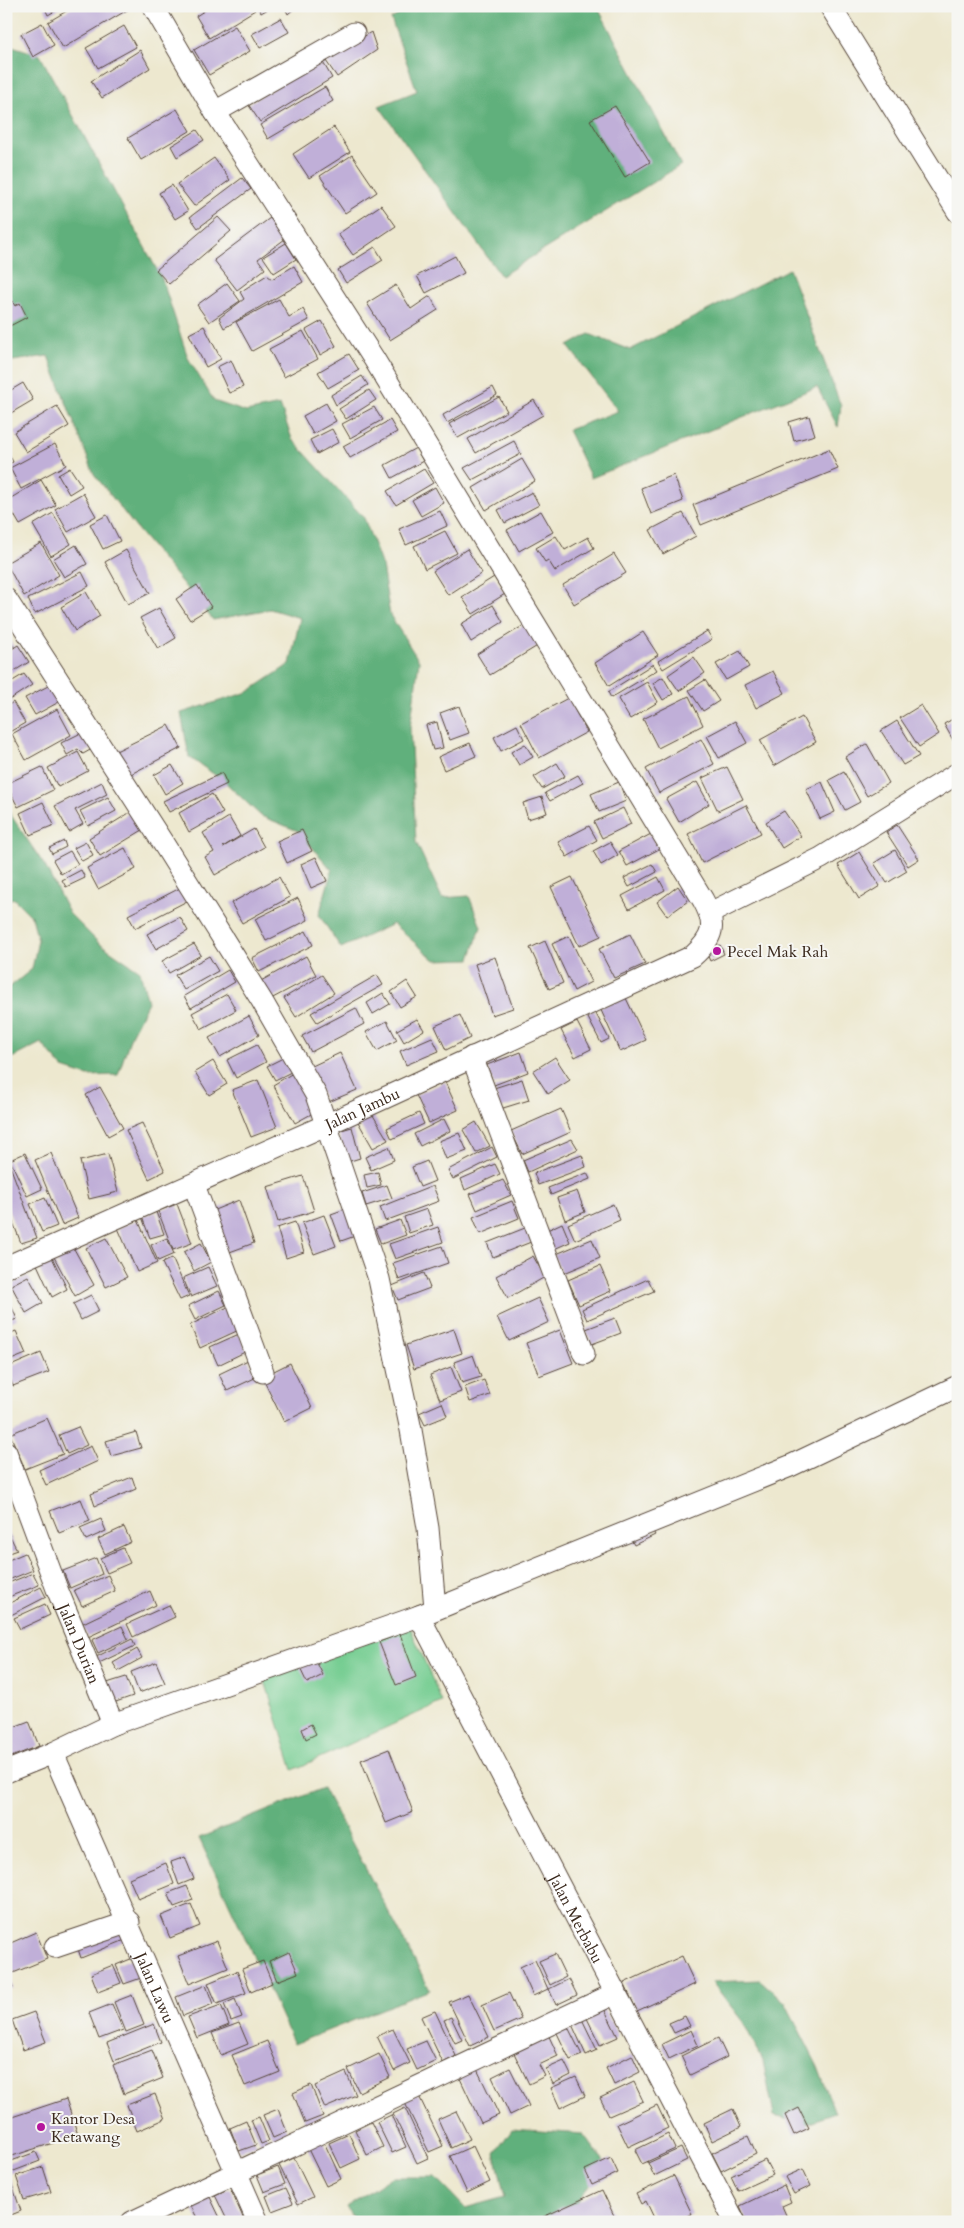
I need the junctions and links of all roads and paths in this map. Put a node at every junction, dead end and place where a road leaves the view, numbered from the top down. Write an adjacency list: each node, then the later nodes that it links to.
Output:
1 (830, 6): 5 (street)
2 (160, 8): 4 (street)
3 (354, 33): 4 (street)
4 (215, 112): 8 (street)
5 (958, 212)
6 (6, 599): 10 (street)
7 (958, 773): 8 (street)
8 (710, 913): 9 (street, Jalan Jambu)
9 (472, 1057): 10 (street, Jalan Jambu); 13 (street)
10 (328, 1124): 11 (street, Jalan Jambu); 17 (street)
11 (194, 1185): 12 (street, Jalan Jambu); 14 (street)
12 (6, 1267)
13 (584, 1354)
14 (263, 1372)
15 (958, 1386): 17 (street)
16 (6, 1452): 18 (street, Jalan Durian)
17 (427, 1612): 18 (street); 23 (street, Jalan Merbabu)
18 (113, 1724): 19 (street)
19 (53, 1753): 20 (street); 21 (street, Jalan Lawu)
20 (6, 1772)
21 (128, 1922): 22 (street); 24 (street, Jalan Lawu)
22 (55, 1947)
23 (616, 1993): 24 (street); 27 (street, Jalan Merbabu)
24 (235, 2173): 25 (street); 26 (street, Jalan Lawu)
25 (132, 2222)
26 (258, 2222)
27 (735, 2222)

